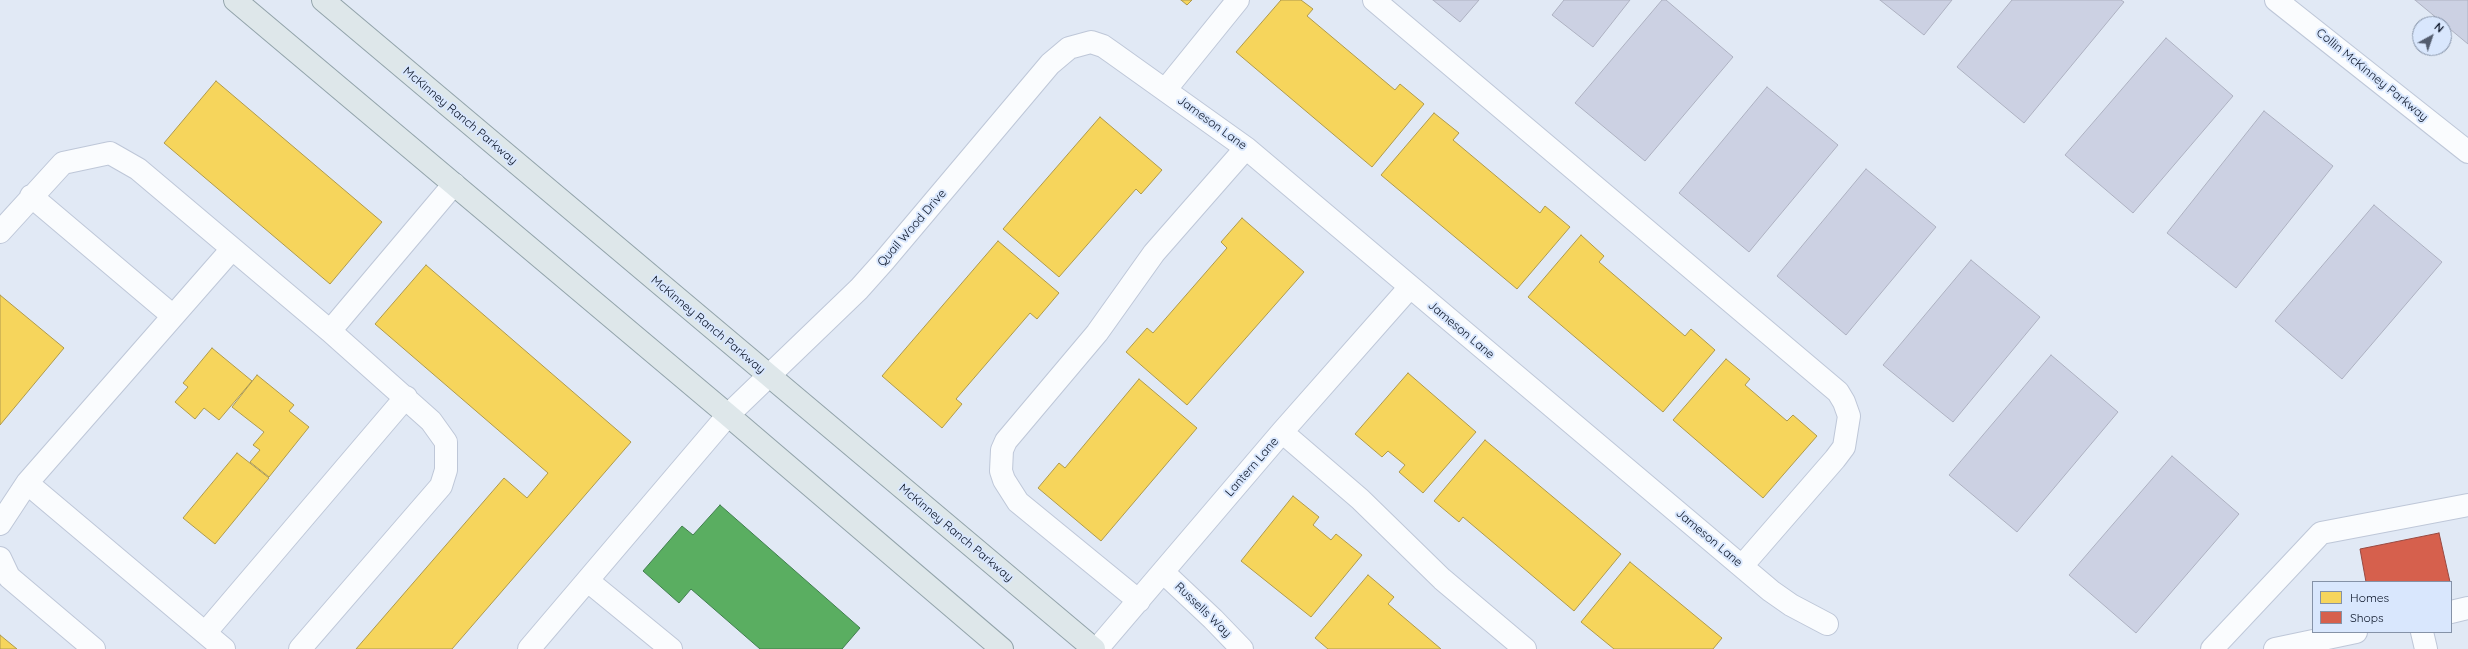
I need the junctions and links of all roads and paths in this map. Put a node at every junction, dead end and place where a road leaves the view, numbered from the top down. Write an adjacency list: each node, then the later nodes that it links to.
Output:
1 (235, 0): 10 (main road)
2 (323, 0): 17 (main road, McKinney Ranch Parkway)
3 (1238, 0): 7 (street)
4 (1374, 0): 25 (street)
5 (2276, 0): 9 (street, Collin McKinney Parkway)
6 (1091, 42): 7 (street, Jameson Lane); 17 (street, Quail Wood Drive)
7 (1166, 89): 8 (street, Jameson Lane)
8 (1246, 148): 14 (street, Jameson Lane); 28 (street)
9 (2468, 152)
10 (454, 184): 16 (street); 19 (main road)
11 (31, 196): 12 (street); 13 (street); 15 (street)
12 (0, 232)
13 (232, 248): 15 (street); 16 (street)
14 (1410, 287): 20 (street, Lantern Lane); 25 (street, Jameson Lane)
15 (173, 316): 21 (street)
16 (330, 331): 18 (street)
17 (767, 376): 19 (street, Quail Wood Drive); 41 (main road, McKinney Ranch Parkway)
18 (406, 397): 32 (street); 37 (street)
19 (728, 415): 27 (street, Quail Wood Drive); 40 (main road)
20 (1282, 432): 26 (street, Lantern Lane); 43 (street)
21 (27, 483): 23 (street); 32 (street)
22 (2468, 505): 44 (street)
23 (0, 524)
24 (0, 558): 35 (street)
25 (1742, 566): 31 (street, Jameson Lane)
26 (1163, 572): 28 (street, Lantern Lane); 42 (street, Russells Way)
27 (588, 581): 38 (street, Quail Wood Drive); 39 (street)
28 (1139, 601): 41 (street, Lantern Lane)
29 (2468, 608): 30 (street)
30 (2452, 612)
31 (1827, 624)
32 (205, 633): 36 (street)
33 (2351, 633): 45 (street)
34 (2422, 633): 46 (street)
35 (94, 649)
36 (224, 649)
37 (300, 649)
38 (529, 649)
39 (671, 649)
40 (1002, 649)
41 (1095, 649)
42 (1242, 649)
43 (1525, 649)
44 (2212, 649)
45 (2275, 649)
46 (2426, 649)

